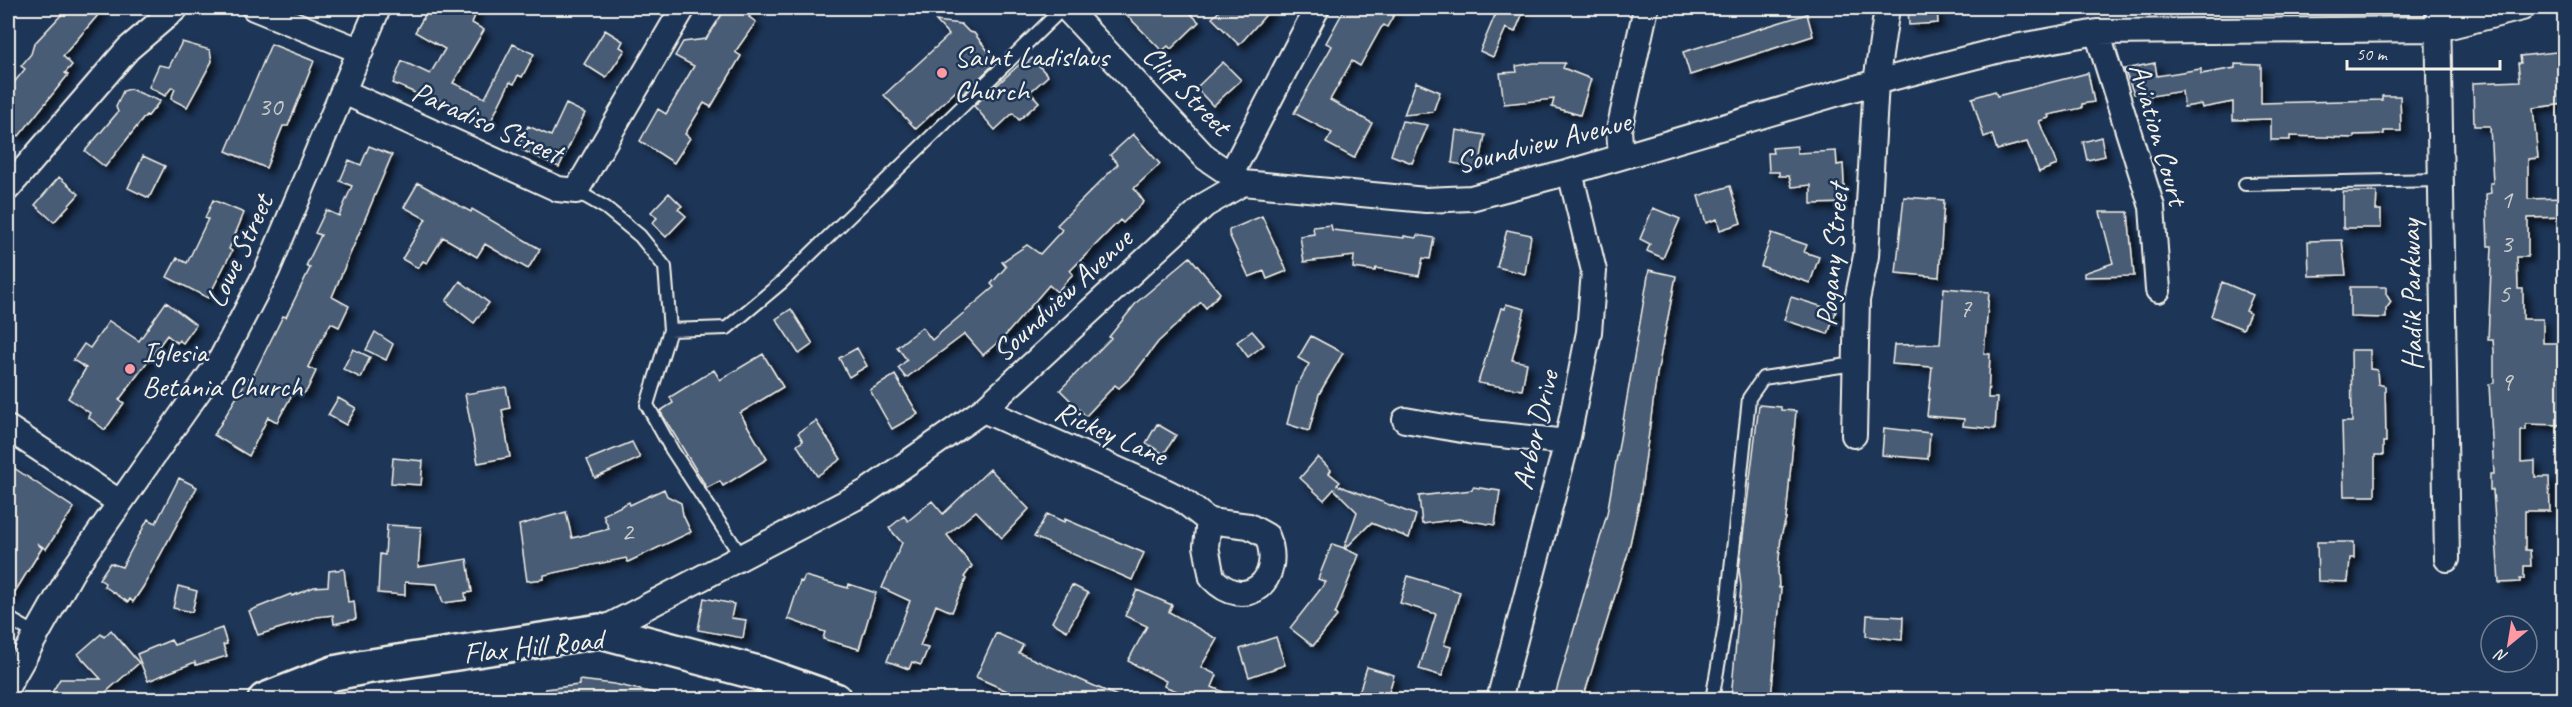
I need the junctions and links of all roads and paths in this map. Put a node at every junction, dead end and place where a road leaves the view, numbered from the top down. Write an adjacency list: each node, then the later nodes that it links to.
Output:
1 (176, 8): 20 (street)
2 (254, 8): 12 (street)
3 (378, 8): 12 (street, Lowe Street)
4 (683, 8): 21 (street, Paradiso Street)
5 (1065, 8): 17 (street, Cliff Street); 23 (lane)
6 (1317, 8): 17 (street)
7 (1646, 8): 15 (street)
8 (1887, 8): 13 (street, Pogany Street)
9 (2522, 8): 10 (street, Soundview Avenue)
10 (2438, 18): 11 (street, Soundview Avenue); 18 (street, Hadik Parkway)
11 (2097, 32): 13 (street, Soundview Avenue); 22 (street, Aviation Court)
12 (361, 51): 14 (street, Lowe Street)
13 (1876, 82): 15 (street, Soundview Avenue); 24 (street, Pogany Street)
14 (344, 92): 21 (street, Paradiso Street); 30 (street, Lowe Street)
15 (1621, 157): 16 (street, Soundview Avenue)
16 (1570, 172): 17 (street, Soundview Avenue); 29 (street, Arbor Drive)
17 (1237, 179): 25 (street, Soundview Avenue)
18 (2441, 180): 19 (lane); 33 (street, Hadik Parkway)
19 (2245, 183)
20 (8, 188)
21 (576, 191): 23 (lane)
22 (2158, 290)
23 (670, 330): 32 (lane)
24 (1854, 364): 28 (street, Pogany Street); 41 (lane)
25 (982, 410): 31 (street, Rickey Lane); 32 (street, Soundview Avenue)
26 (1405, 420): 29 (street)
27 (8, 428): 30 (street)
28 (1854, 435)
29 (1567, 442): 40 (street, Arbor Drive)
30 (119, 502): 36 (street, Lowe Street)
31 (1209, 521)
32 (741, 556): 35 (street, Soundview Avenue)
33 (2447, 559)
34 (8, 618): 36 (lane)
35 (600, 631): 38 (main road, Flax Hill Road); 39 (main road, Flax Hill Road)
36 (36, 634): 37 (street, Lowe Street)
37 (8, 685)
38 (819, 697)
39 (265, 699)
40 (1499, 699)
41 (1712, 699)

